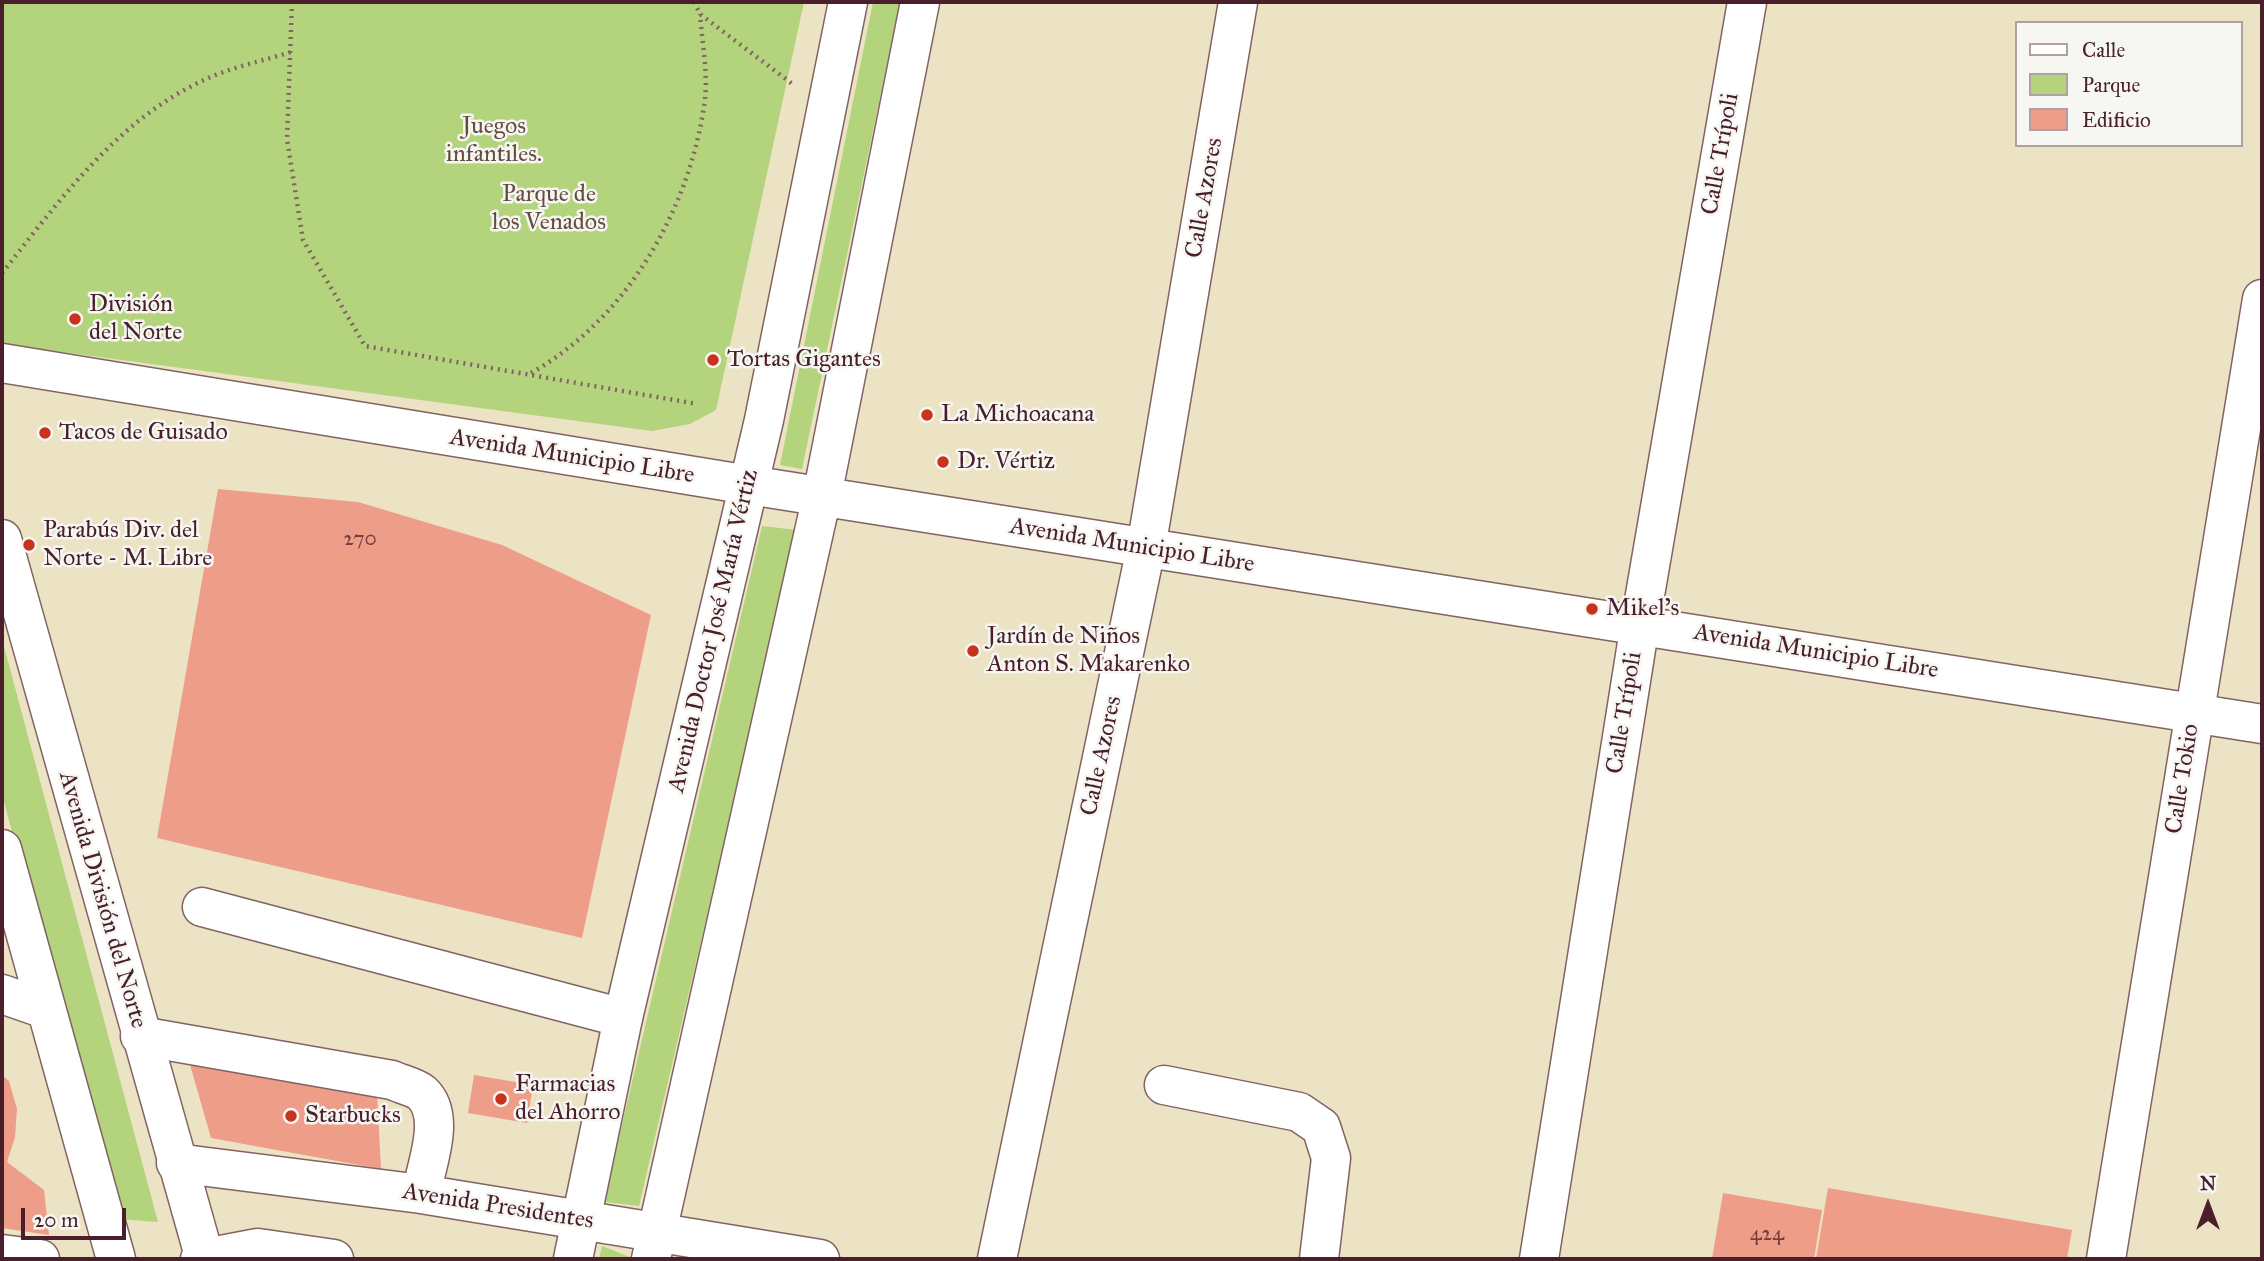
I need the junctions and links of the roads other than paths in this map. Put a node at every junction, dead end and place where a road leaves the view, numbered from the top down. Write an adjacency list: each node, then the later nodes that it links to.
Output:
1 (848, 2): 7 (main road, Avenida Doctor José María Vértiz)
2 (920, 2): 8 (main road)
3 (1238, 2): 10 (main road, Calle Azores)
4 (1747, 2): 11 (main road, Calle Trípoli)
5 (2262, 299): 12 (main road, Calle Tokio)
6 (2, 363): 7 (main road, Avenida Municipio Libre)
7 (749, 485): 8 (main road, Avenida Municipio Libre); 18 (main road, Avenida Doctor José María Vértiz)
8 (822, 496): 10 (main road, Avenida Municipio Libre); 24 (main road)
9 (2, 539): 19 (main road, Avenida División del Norte)
10 (1146, 548): 11 (main road, Avenida Municipio Libre); 31 (main road, Calle Azores)
11 (1640, 624): 12 (main road, Avenida Municipio Libre); 33 (main road, Calle Trípoli)
12 (2194, 713): 13 (main road, Avenida Municipio Libre); 34 (main road, Calle Tokio)
13 (2262, 724)
14 (2, 849): 17 (main road)
15 (202, 907): 18 (main road)
16 (2, 994): 17 (main road)
17 (45, 1009): 25 (main road)
18 (623, 1018): 23 (main road, Avenida Doctor José María Vértiz)
19 (140, 1036): 21 (main road, Avenida División del Norte); 22 (main road)
20 (1164, 1085): 32 (main road)
21 (176, 1163): 22 (main road, Avenida Presidentes); 27 (main road, Avenida División del Norte)
22 (421, 1194): 23 (main road, Avenida Presidentes)
23 (582, 1220): 24 (main road, Avenida Presidentes); 29 (main road, Avenida Doctor José María Vértiz)
24 (654, 1245): 30 (main road, Avenida Presidentes)
25 (116, 1259)
26 (200, 1259): 27 (main road)
27 (205, 1259): 28 (main road)
28 (334, 1259)
29 (573, 1259)
30 (820, 1259)
31 (997, 1259)
32 (1319, 1259)
33 (1539, 1259)
34 (2106, 1259)

